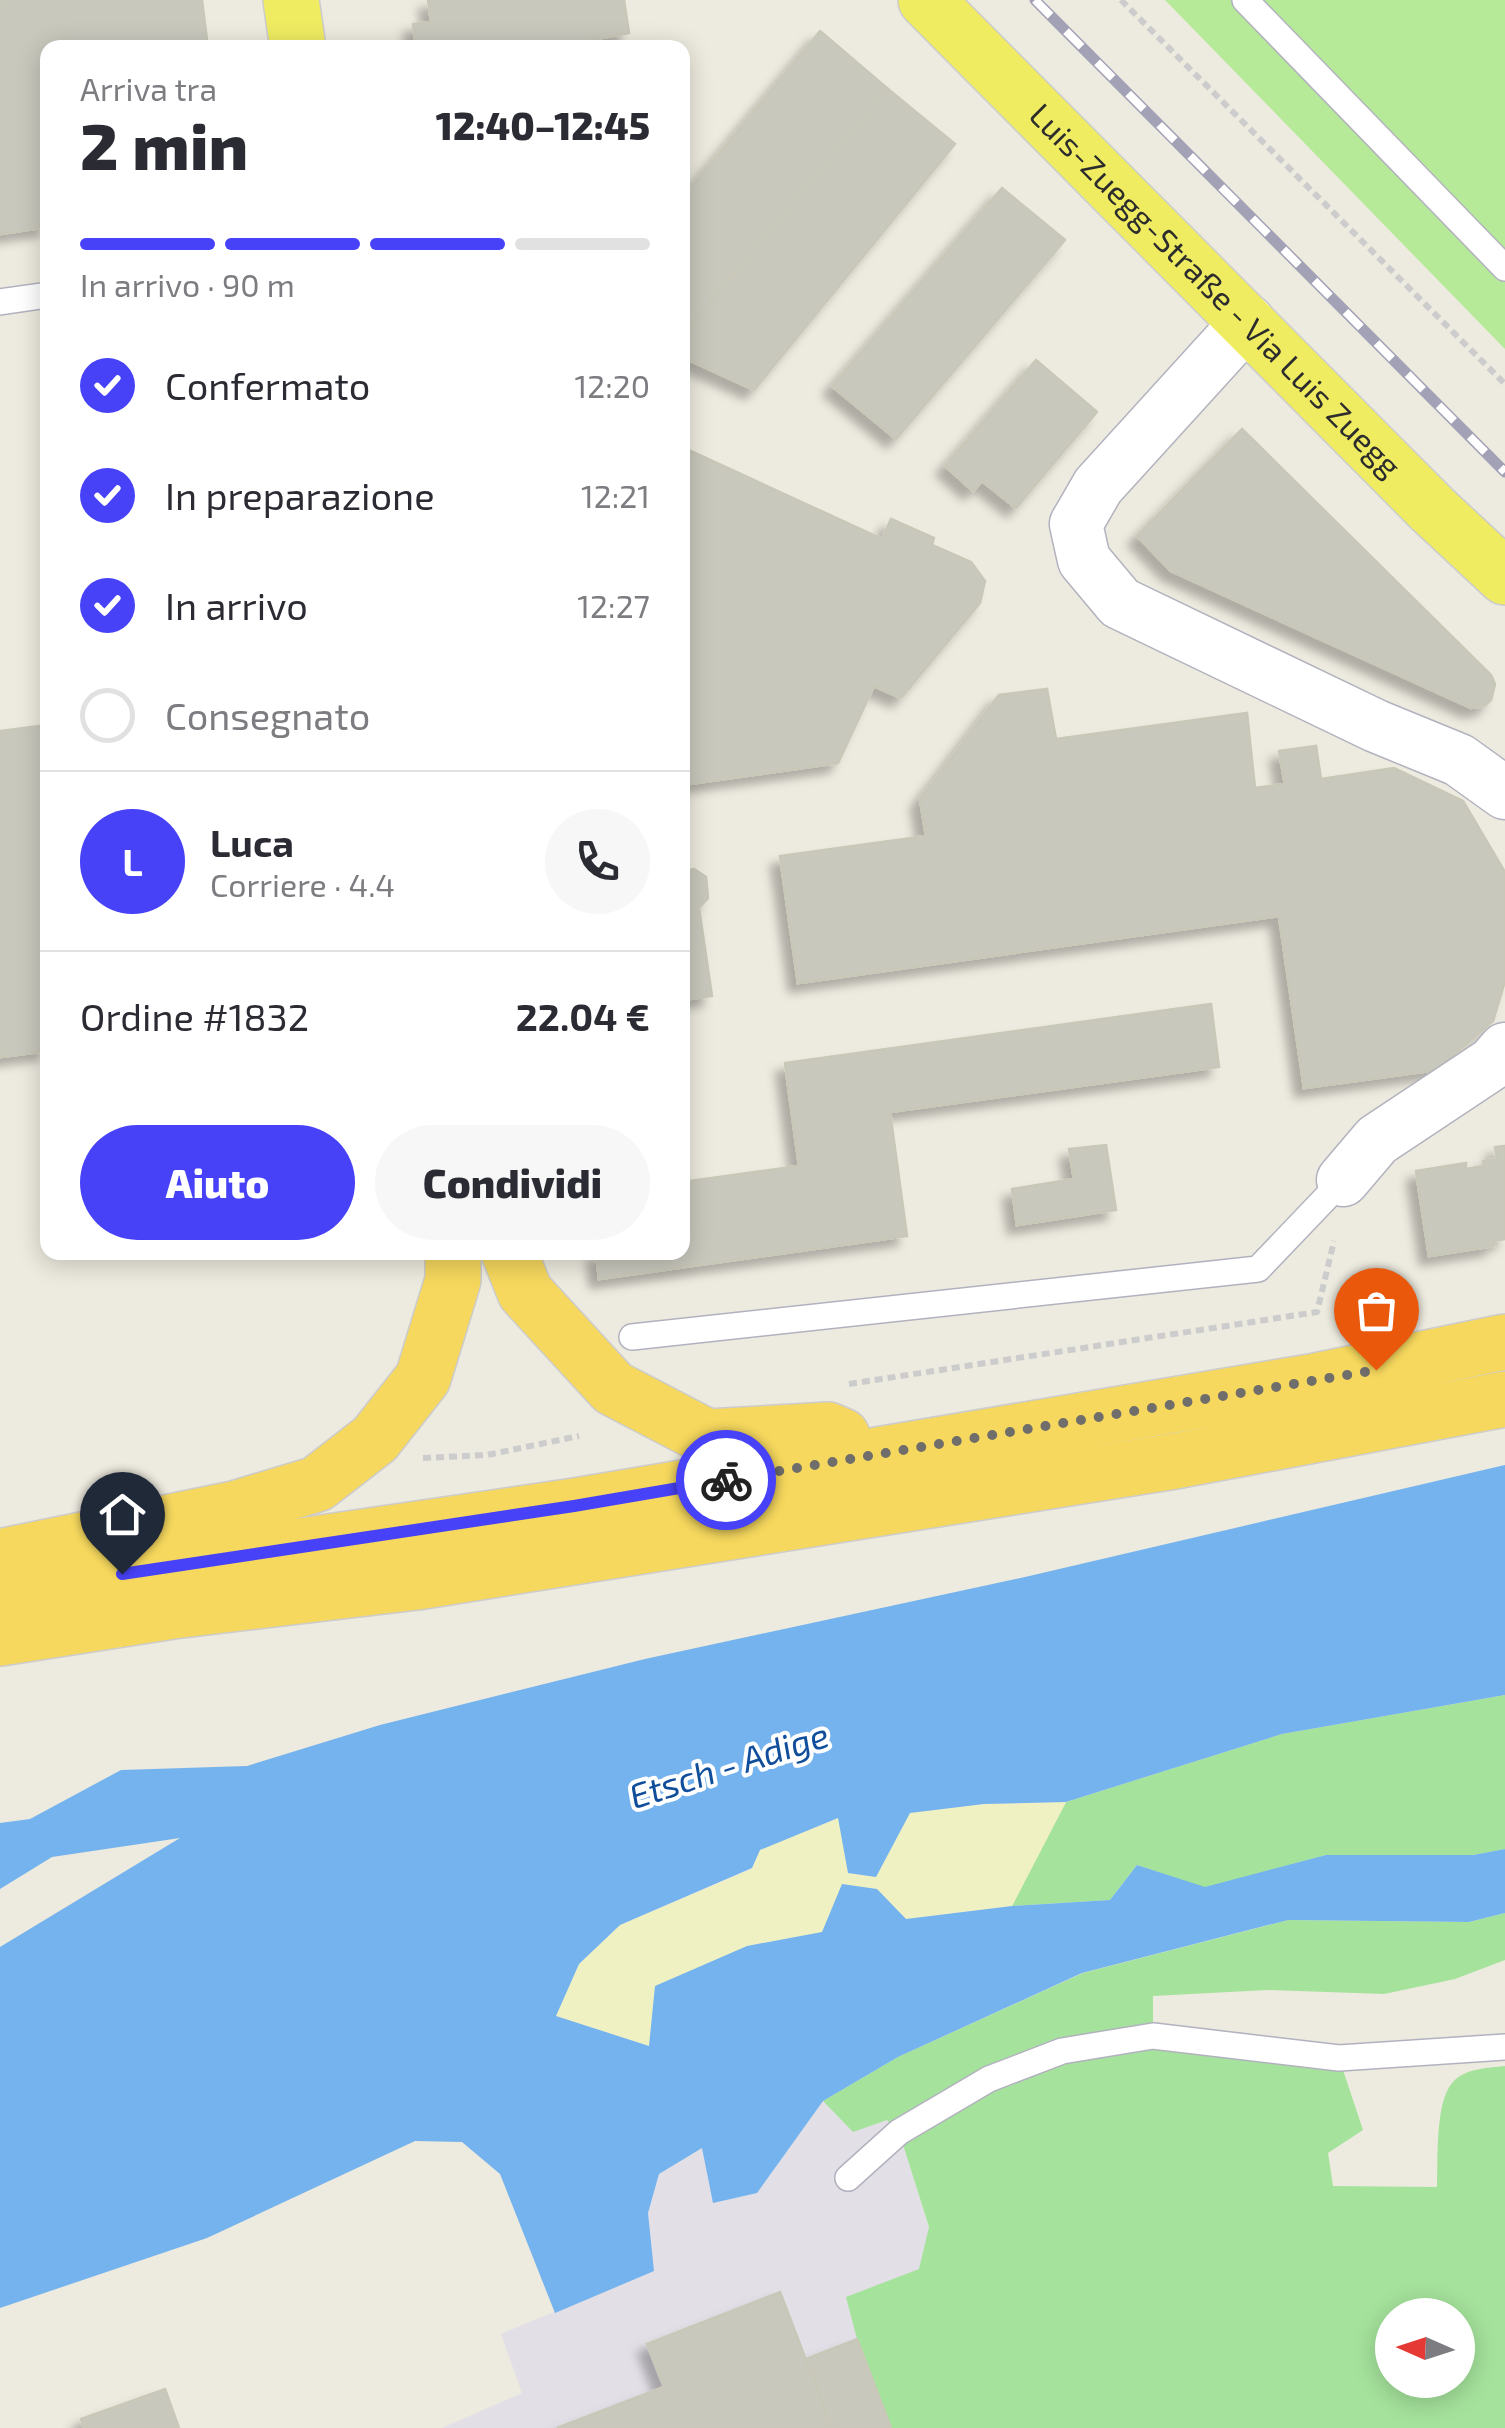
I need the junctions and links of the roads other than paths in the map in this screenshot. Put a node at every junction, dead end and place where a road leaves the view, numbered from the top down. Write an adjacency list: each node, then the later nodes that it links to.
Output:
1 (291, 0): 4 (main road)
2 (926, 0): 8 (main road, Luis-Zuegg-Straße - Via Luis Zuegg)
3 (1245, 0): 5 (lane)
4 (297, 40)
5 (1505, 268)
6 (40, 296): 7 (lane)
7 (0, 302)
8 (1248, 320): 9 (main road, Luis-Zuegg-Straße - Via Luis Zuegg); 10 (street)
9 (1505, 577)
10 (1505, 793)
11 (1505, 1049): 12 (street)
12 (1343, 1180): 15 (lane)
13 (453, 1260): 19 (highway)
14 (512, 1260): 18 (highway)
15 (632, 1337)
16 (1505, 1342): 18 (highway)
17 (1505, 1400): 21 (highway)
18 (882, 1453): 20 (highway)
19 (0, 1557)
20 (0, 1590)
21 (0, 1638)
22 (1505, 2047): 23 (lane)
23 (848, 2178)

